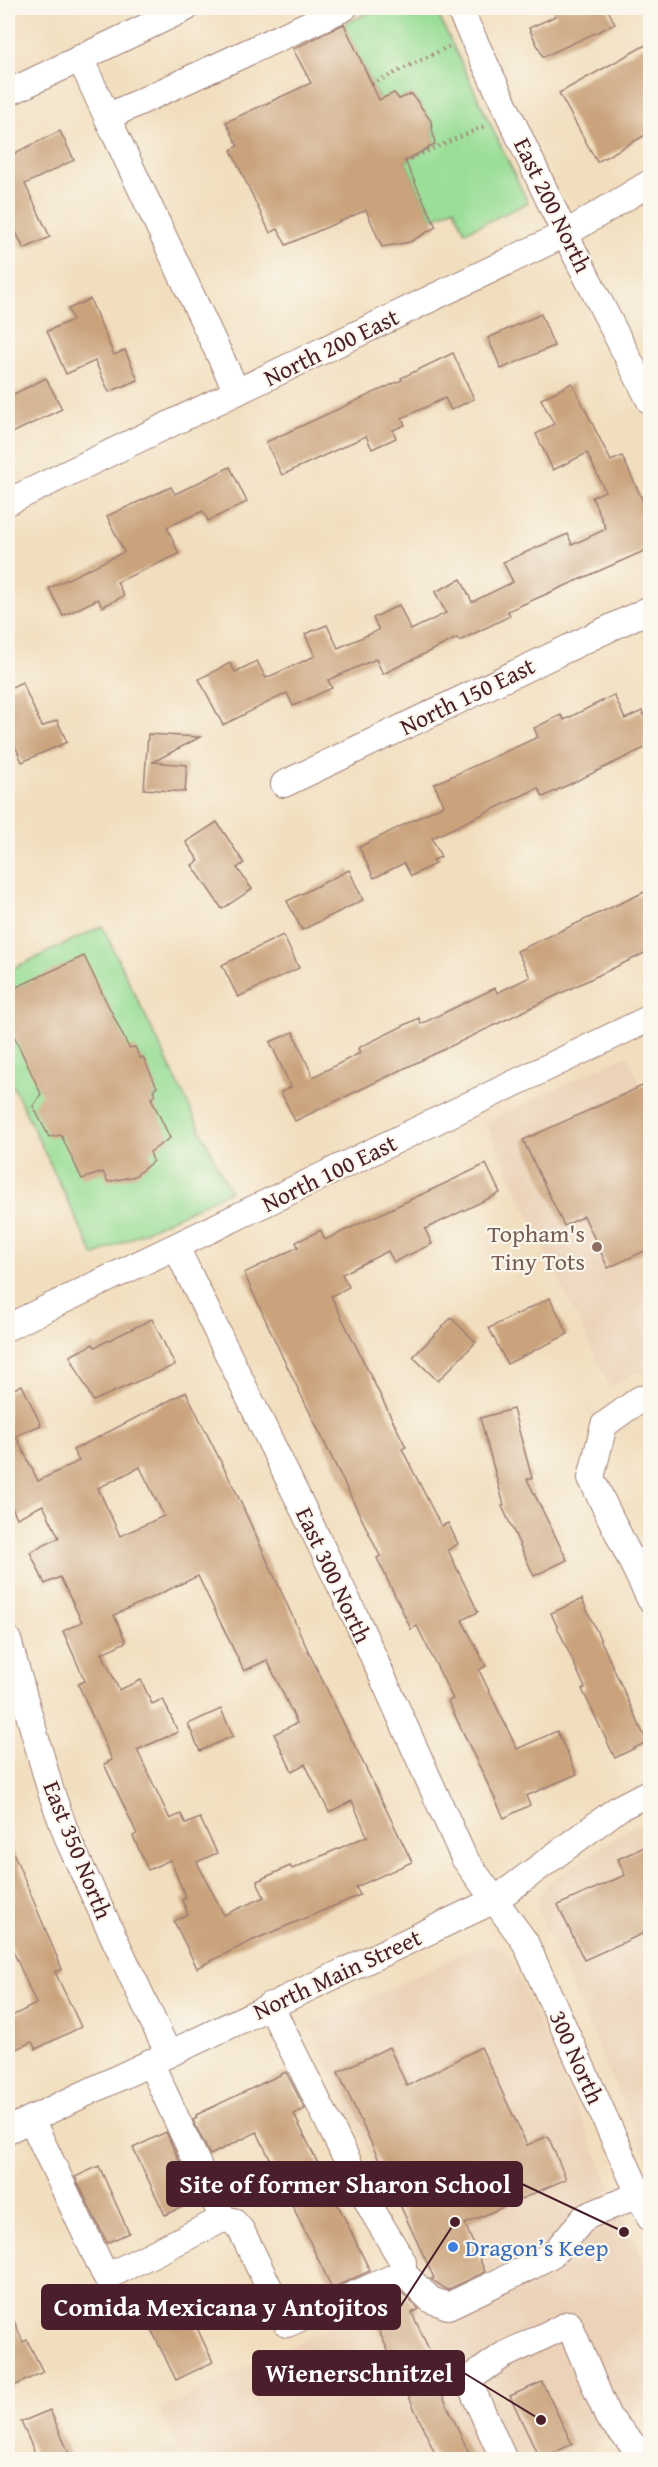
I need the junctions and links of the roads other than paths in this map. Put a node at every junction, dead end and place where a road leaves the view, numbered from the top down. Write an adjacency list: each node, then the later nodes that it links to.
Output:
1 (186, 8): 4 (street)
2 (344, 8): 6 (street)
3 (459, 8): 8 (street, East 200 North)
4 (80, 58): 5 (street); 6 (street)
5 (8, 93)
6 (107, 117): 9 (street)
7 (651, 183): 8 (street, North 200 East)
8 (565, 234): 9 (street, North 200 East); 10 (street, East 200 North)
9 (237, 392): 11 (street, North 200 East)
10 (651, 401)
11 (8, 502)
12 (651, 609): 13 (street, North 150 East)
13 (284, 784)
14 (651, 1018): 15 (street, North 100 East)
15 (176, 1247): 16 (street, North 100 East); 21 (street, East 300 North)
16 (8, 1327)
17 (651, 1398): 18 (street)
18 (651, 1599)
19 (8, 1640): 23 (street, East 350 North)
20 (651, 1792): 21 (street, North Main Street)
21 (495, 1900): 22 (street, North Main Street); 26 (street, 300 North)
22 (270, 2005): 23 (street, North Main Street); 29 (street)
23 (159, 2057): 24 (street, North Main Street); 28 (street, East 350 North)
24 (31, 2118): 25 (street, North Main Street); 28 (street)
25 (8, 2130)
26 (639, 2194): 27 (street, 300 North); 29 (street)
27 (651, 2218)
28 (223, 2219): 29 (street)
29 (403, 2273)
30 (504, 2460): 31 (street)
31 (647, 2460)

